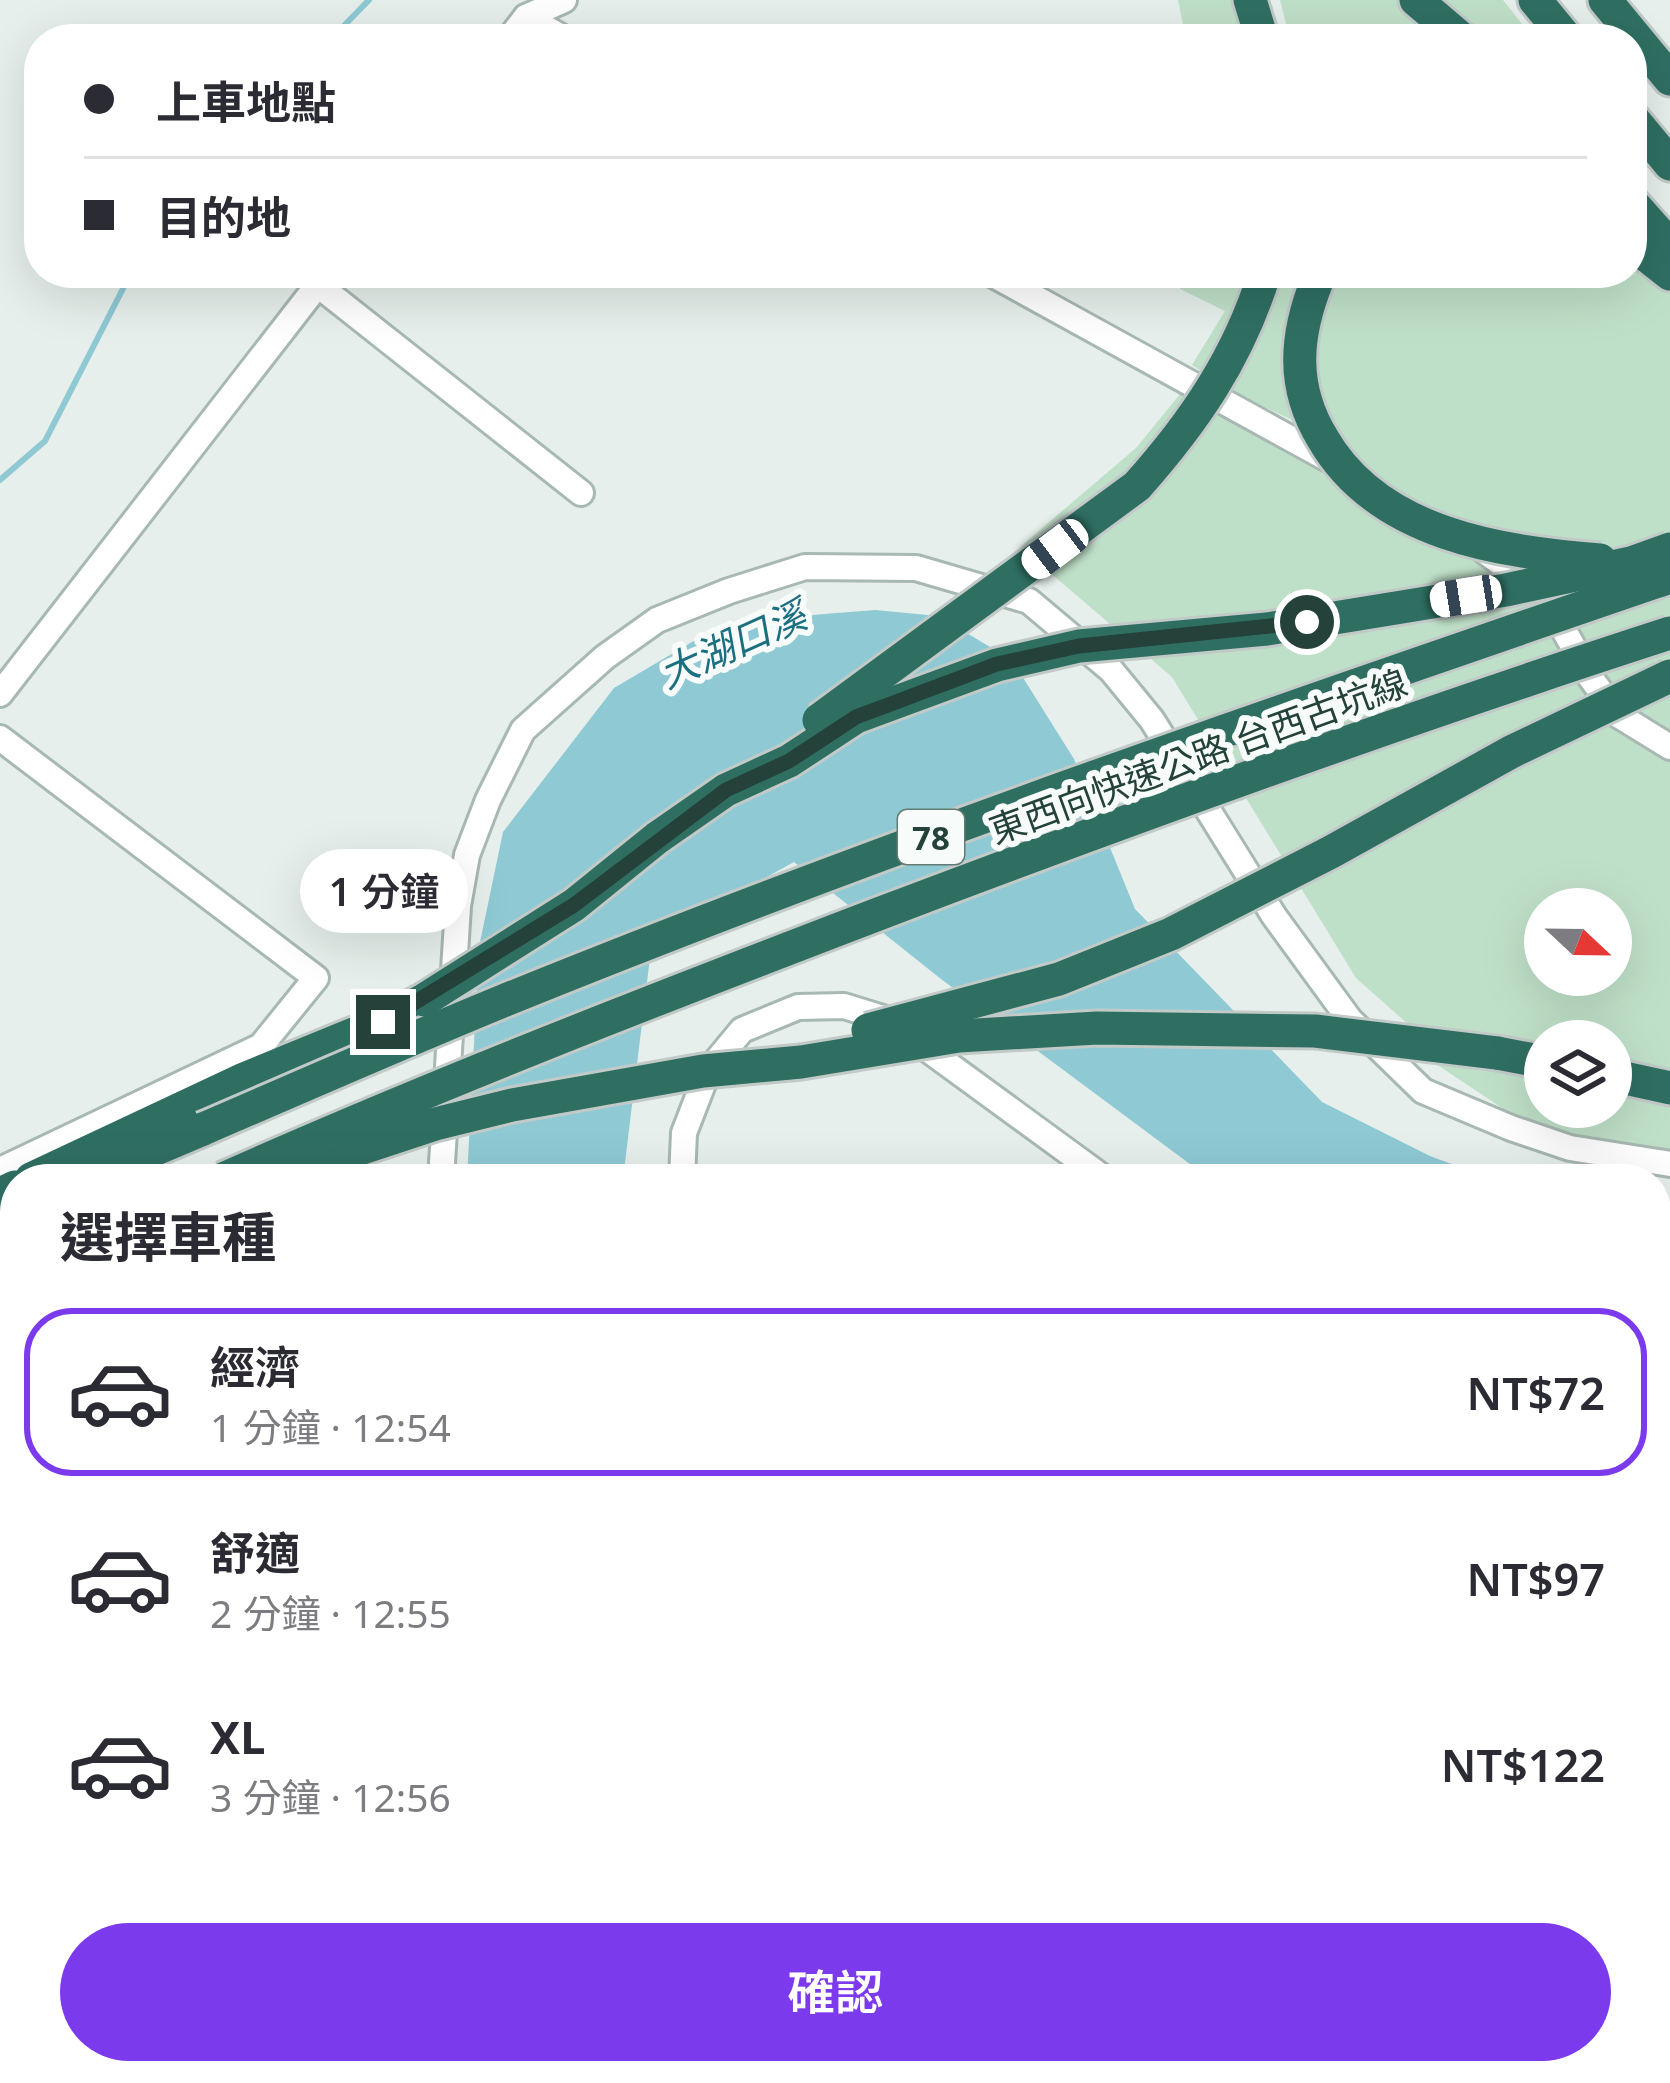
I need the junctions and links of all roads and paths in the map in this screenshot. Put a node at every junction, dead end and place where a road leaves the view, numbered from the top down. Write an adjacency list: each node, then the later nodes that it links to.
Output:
1 (564, 0): 5 (street)
2 (1416, 0): 8 (highway)
3 (1535, 0): 9 (highway)
4 (1605, 0): 10 (highway)
5 (526, 17): 6 (street); 7 (street)
6 (521, 24)
7 (538, 24)
8 (1444, 24)
9 (1555, 24)
10 (1625, 24)
11 (1647, 51): 12 (highway)
12 (1670, 79)
13 (1647, 136): 14 (highway)
14 (1670, 164)
15 (1647, 220): 16 (highway)
16 (1670, 246)
17 (315, 288): 28 (street)
18 (333, 288): 22 (street)
19 (1017, 288): 30 (street)
20 (1258, 288): 31 (highway, bridge)
21 (1315, 288): 24 (highway, bridge)
22 (581, 493)
23 (1670, 549): 24 (highway, bridge)
24 (1631, 563): 31 (highway, bridge)
25 (1670, 577): 38 (highway, 東西向快速公路 台西古坑線 / 78, bridge)
26 (1670, 633): 39 (highway, 東西向快速公路 台西古坑線 / 78, bridge)
27 (1670, 676): 33 (highway, bridge)
28 (0, 694)
29 (0, 738): 36 (street)
30 (1670, 746)
31 (726, 790): 37 (highway, bridge)
32 (1524, 1058): 33 (highway, bridge)
33 (703, 1071): 40 (highway, bridge)
34 (1632, 1080): 35 (highway)
35 (1670, 1088)
36 (13, 1164)
37 (63, 1164)
38 (120, 1164)
39 (257, 1164)
40 (314, 1164)
41 (442, 1164): 44 (street)
42 (683, 1164): 43 (street)
43 (1084, 1164)
44 (1670, 1164)

